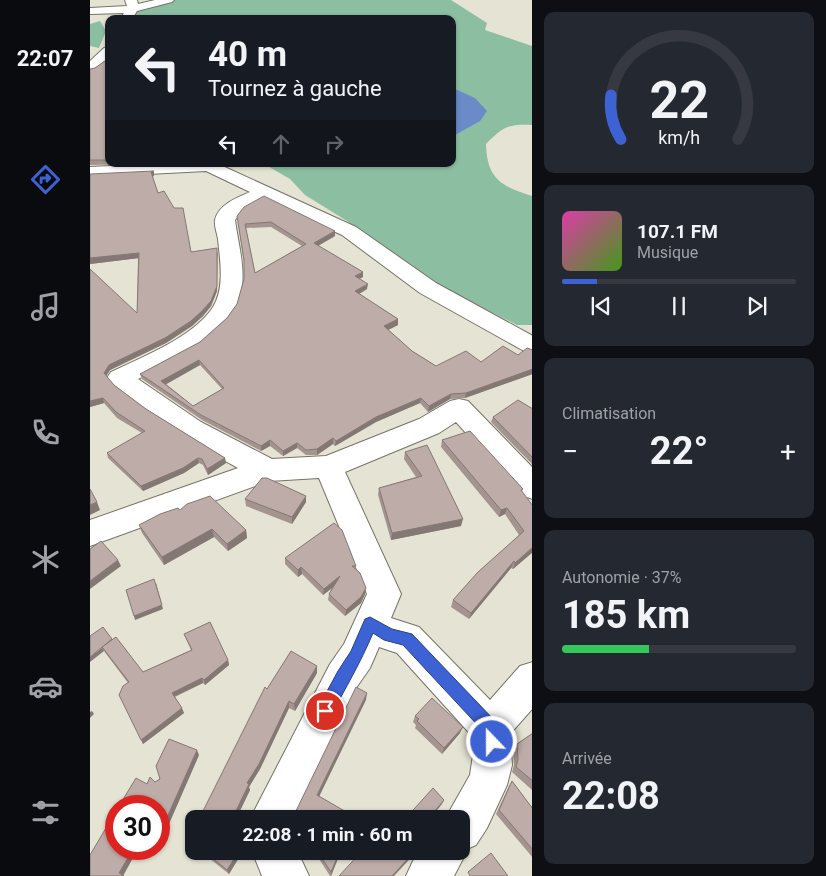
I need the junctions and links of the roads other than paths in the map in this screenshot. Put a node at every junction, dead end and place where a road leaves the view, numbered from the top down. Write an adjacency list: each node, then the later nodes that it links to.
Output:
1 (168, 0): 2 (street)
2 (130, 9): 3 (street)
3 (90, 11)
4 (105, 49): 5 (street)
5 (93, 73)
6 (174, 167): 8 (street)
7 (211, 167): 9 (street)
8 (90, 172)
9 (264, 192): 10 (street); 12 (street)
10 (532, 346)
11 (328, 467): 12 (street); 13 (street); 15 (street)
12 (269, 470): 14 (street)
13 (532, 488)
14 (90, 533)
15 (370, 624): 17 (street); 18 (street)
16 (532, 679): 17 (street)
17 (490, 728): 19 (street)
18 (276, 810)
19 (470, 817)
20 (277, 860): 22 (street)
21 (440, 860): 23 (street)
22 (287, 876)
23 (428, 876)

